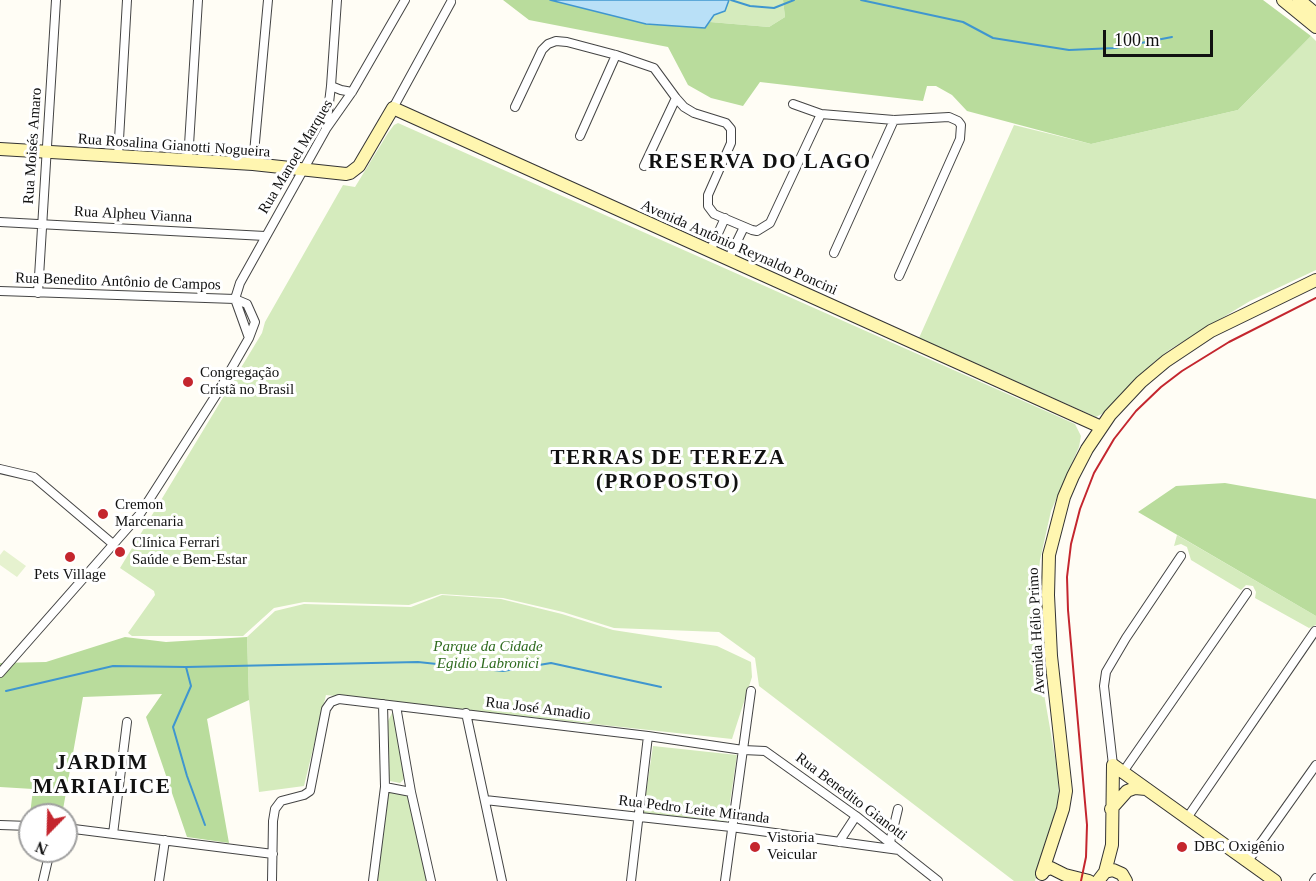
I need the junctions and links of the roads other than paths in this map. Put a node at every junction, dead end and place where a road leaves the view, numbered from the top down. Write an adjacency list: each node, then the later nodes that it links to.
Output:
1 (56, 0): 24 (street, Rua Moisés Amaro)
2 (127, 0): 25 (street)
3 (198, 0): 26 (street)
4 (268, 0): 27 (street)
5 (338, 0): 13 (street)
6 (405, 0): 14 (street, Rua Manoel Marques)
7 (1282, 0): 11 (street)
8 (1299, 0): 10 (street)
9 (451, 2): 18 (street)
10 (1316, 15)
11 (1316, 27)
12 (616, 56): 15 (street); 17 (street); 22 (street)
13 (331, 86): 14 (street); 21 (street)
14 (352, 92): 21 (street, Rua Manoel Marques)
15 (676, 99): 28 (street); 30 (street)
16 (793, 104): 19 (street)
17 (516, 107)
18 (393, 108): 29 (street, Rua Rosalina Gianotti Nogueira); 35 (street, Avenida Antônio Reynaldo Poncini)
19 (821, 114): 20 (street); 33 (street)
20 (894, 120): 36 (street); 38 (street)
21 (326, 129): 29 (street, Rua Manoel Marques)
22 (580, 136)
23 (0, 149): 24 (street, Rua Rosalina Gianotti Nogueira)
24 (46, 153): 25 (street, Rua Rosalina Gianotti Nogueira); 32 (street, Rua Moisés Amaro)
25 (118, 157): 26 (street, Rua Rosalina Gianotti Nogueira)
26 (188, 161): 27 (street, Rua Rosalina Gianotti Nogueira)
27 (254, 164): 29 (street, Rua Rosalina Gianotti Nogueira)
28 (644, 166)
29 (302, 170): 34 (street, Rua Manoel Marques)
30 (725, 219): 33 (street); 35 (street)
31 (0, 222): 32 (street, Rua Alpheu Vianna)
32 (42, 224): 34 (street, Rua Alpheu Vianna); 41 (street, Rua Moisés Amaro)
33 (744, 227): 37 (street)
34 (265, 236): 42 (street, Rua Manoel Marques)
35 (710, 251): 37 (street, Avenida Antônio Reynaldo Poncini)
36 (834, 253)
37 (728, 260): 43 (street, Avenida Antônio Reynaldo Poncini)
38 (899, 276)
39 (1316, 280): 43 (street, Avenida Hélio Primo)
40 (0, 291): 41 (street, Rua Benedito Antônio de Campos)
41 (38, 293): 42 (street, Rua Benedito Antônio de Campos)
42 (235, 299): 46 (street)
43 (1089, 423): 44 (street, Avenida Hélio Primo); 44 (street)
44 (1087, 449): 79 (street, Avenida Hélio Primo)
45 (0, 469): 46 (street)
46 (113, 544): 50 (street)
47 (1181, 556): 59 (street)
48 (1247, 594): 59 (street)
49 (1315, 631): 68 (street)
50 (0, 673)
51 (751, 691): 57 (street)
52 (383, 704): 53 (street, Rua José Amadio); 60 (street); 80 (street, Rua José Amadio)
53 (396, 706): 54 (street, Rua José Amadio); 62 (street)
54 (466, 713): 56 (street, Rua José Amadio); 63 (street)
55 (127, 722): 73 (street)
56 (648, 736): 57 (street, Rua José Amadio); 66 (street)
57 (743, 750): 67 (street, Rua Benedito Gianotti); 71 (street)
58 (1316, 765): 81 (street)
59 (1118, 768): 61 (street); 65 (street)
60 (385, 787): 62 (street); 90 (street)
61 (1146, 789): 65 (street); 68 (street)
62 (411, 792): 91 (street)
63 (485, 800): 66 (street, Rua Pedro Leite Miranda); 92 (street)
64 (898, 809): 76 (street)
65 (1111, 809): 77 (street)
66 (638, 816): 71 (street, Rua Pedro Leite Miranda); 93 (street)
67 (856, 816): 75 (street); 76 (street, Rua Benedito Gianotti)
68 (1187, 818): 81 (street)
69 (0, 825): 70 (street)
70 (18, 826)
71 (731, 827): 75 (street, Rua Pedro Leite Miranda); 94 (street)
72 (78, 830): 73 (street)
73 (113, 834): 74 (street)
74 (165, 840): 80 (street); 88 (street)
75 (839, 842): 78 (street, Rua Pedro Leite Miranda)
76 (890, 842): 78 (street, Rua Benedito Gianotti)
77 (1112, 845): 84 (street); 85 (street)
78 (899, 850): 95 (street, Rua Benedito Gianotti)
79 (1050, 853): 83 (street); 86 (street, Avenida Hélio Primo)
80 (273, 854): 89 (street)
81 (1248, 861): 97 (street)
82 (48, 863): 87 (street)
83 (1062, 876): 86 (street); 96 (street)
84 (1102, 876): 85 (street); 96 (street)
85 (1124, 877)
86 (1042, 878)
87 (44, 881)
88 (159, 881)
89 (272, 881)
90 (373, 881)
91 (431, 881)
92 (502, 881)
93 (631, 881)
94 (725, 881)
95 (938, 881)
96 (1089, 881)
97 (1275, 881)

